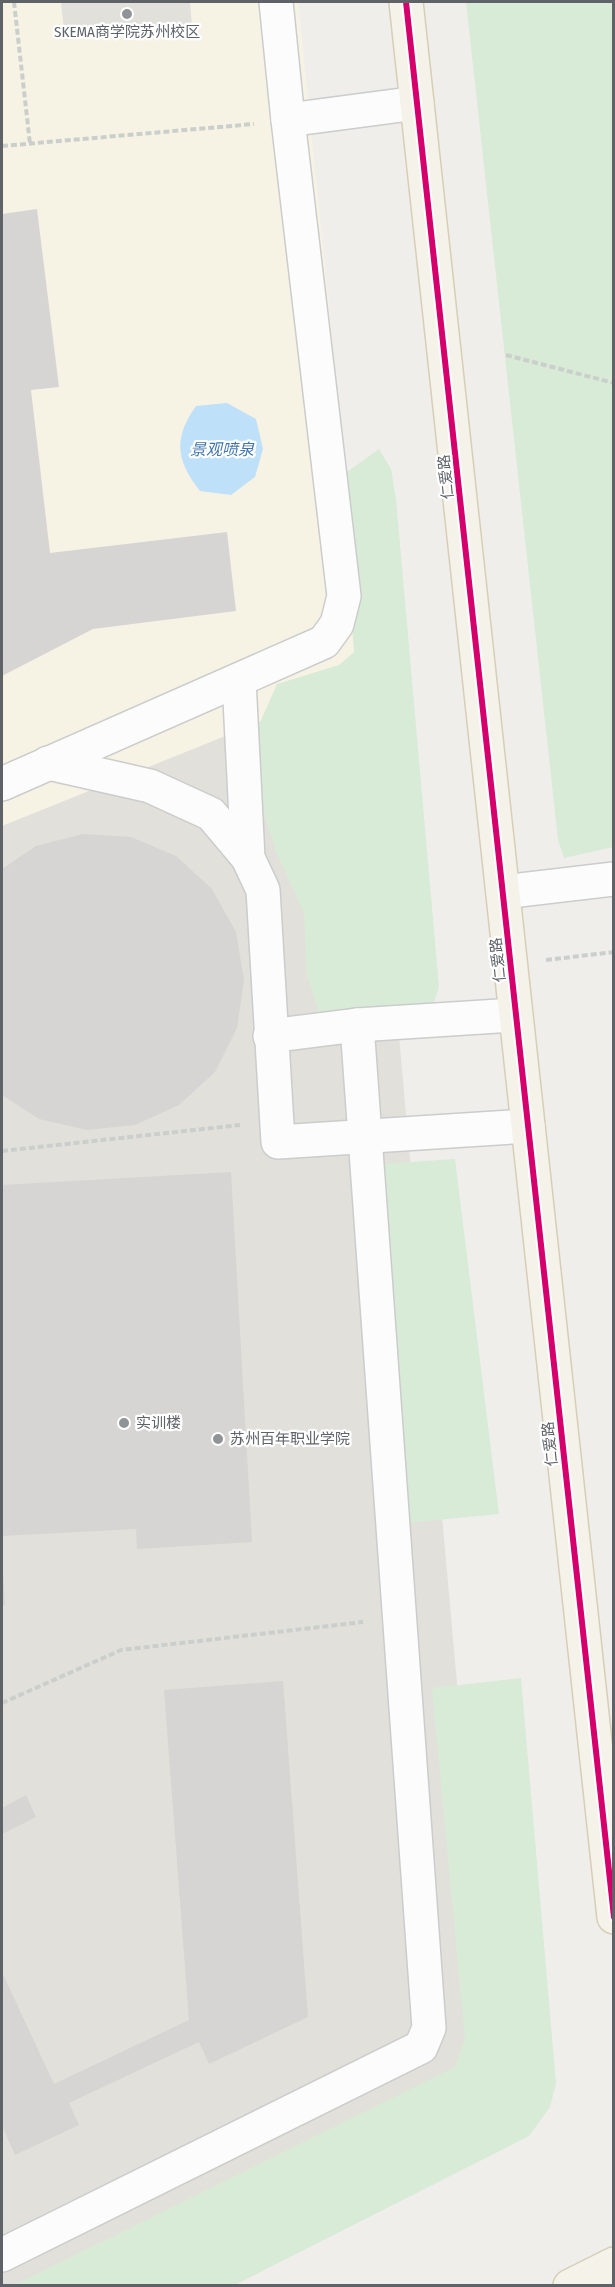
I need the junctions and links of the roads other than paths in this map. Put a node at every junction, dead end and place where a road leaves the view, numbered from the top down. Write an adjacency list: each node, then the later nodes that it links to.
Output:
1 (276, 2): 4 (lane)
2 (406, 2): 3 (main road, 仁爱路)
3 (417, 103): 4 (lane); 10 (main road, 仁爱路)
4 (288, 120): 5 (lane)
5 (238, 680): 6 (lane); 8 (lane)
6 (48, 764): 7 (lane); 8 (lane)
7 (2, 784)
8 (249, 858): 13 (lane)
9 (614, 879): 10 (lane)
10 (503, 892): 11 (main road, 仁爱路)
11 (515, 1016): 12 (lane); 14 (main road, 仁爱路)
12 (357, 1025): 13 (lane); 15 (lane)
13 (270, 1036): 15 (lane)
14 (528, 1126): 15 (lane); 16 (main road, 仁爱路)
15 (364, 1137): 17 (lane)
16 (614, 1917)
17 (2, 2255)
18 (614, 2264): 19 (main road)
19 (570, 2286)

